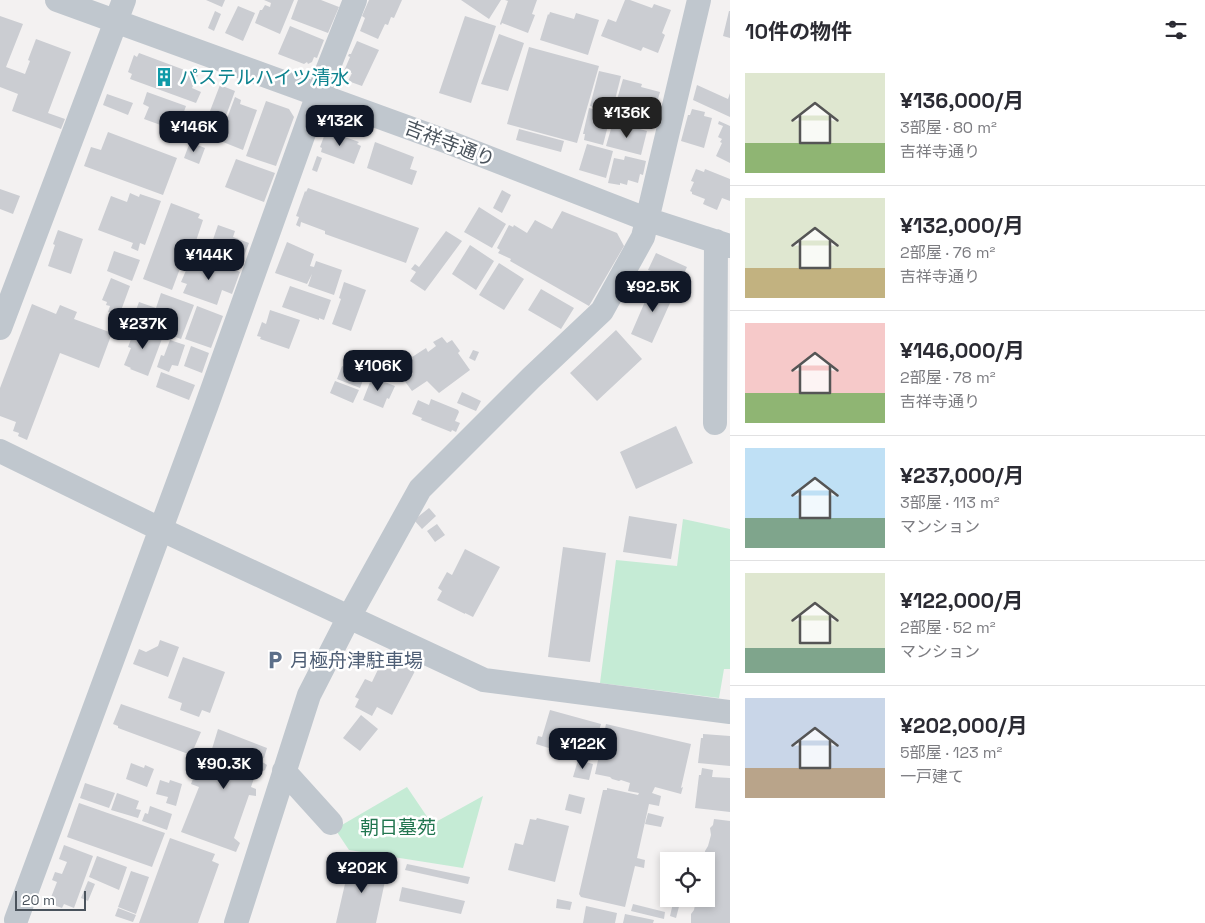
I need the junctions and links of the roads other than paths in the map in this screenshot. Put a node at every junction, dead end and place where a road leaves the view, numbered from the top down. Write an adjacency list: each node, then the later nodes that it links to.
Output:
1 (57, 0): 4 (street, 吉祥寺通り)
2 (356, 0): 5 (street)
3 (699, 0): 6 (street)
4 (120, 11): 5 (street, 吉祥寺通り); 8 (street)
5 (318, 94): 6 (street, 吉祥寺通り); 11 (street)
6 (646, 219): 7 (street, 吉祥寺通り); 12 (street)
7 (723, 244): 9 (street)
8 (0, 328)
9 (715, 423)
10 (0, 451): 11 (street)
11 (160, 529): 12 (street); 16 (street)
12 (349, 617): 13 (street); 14 (street)
13 (730, 712)
14 (284, 771): 15 (street); 17 (street)
15 (331, 823)
16 (13, 919)
17 (236, 923)

